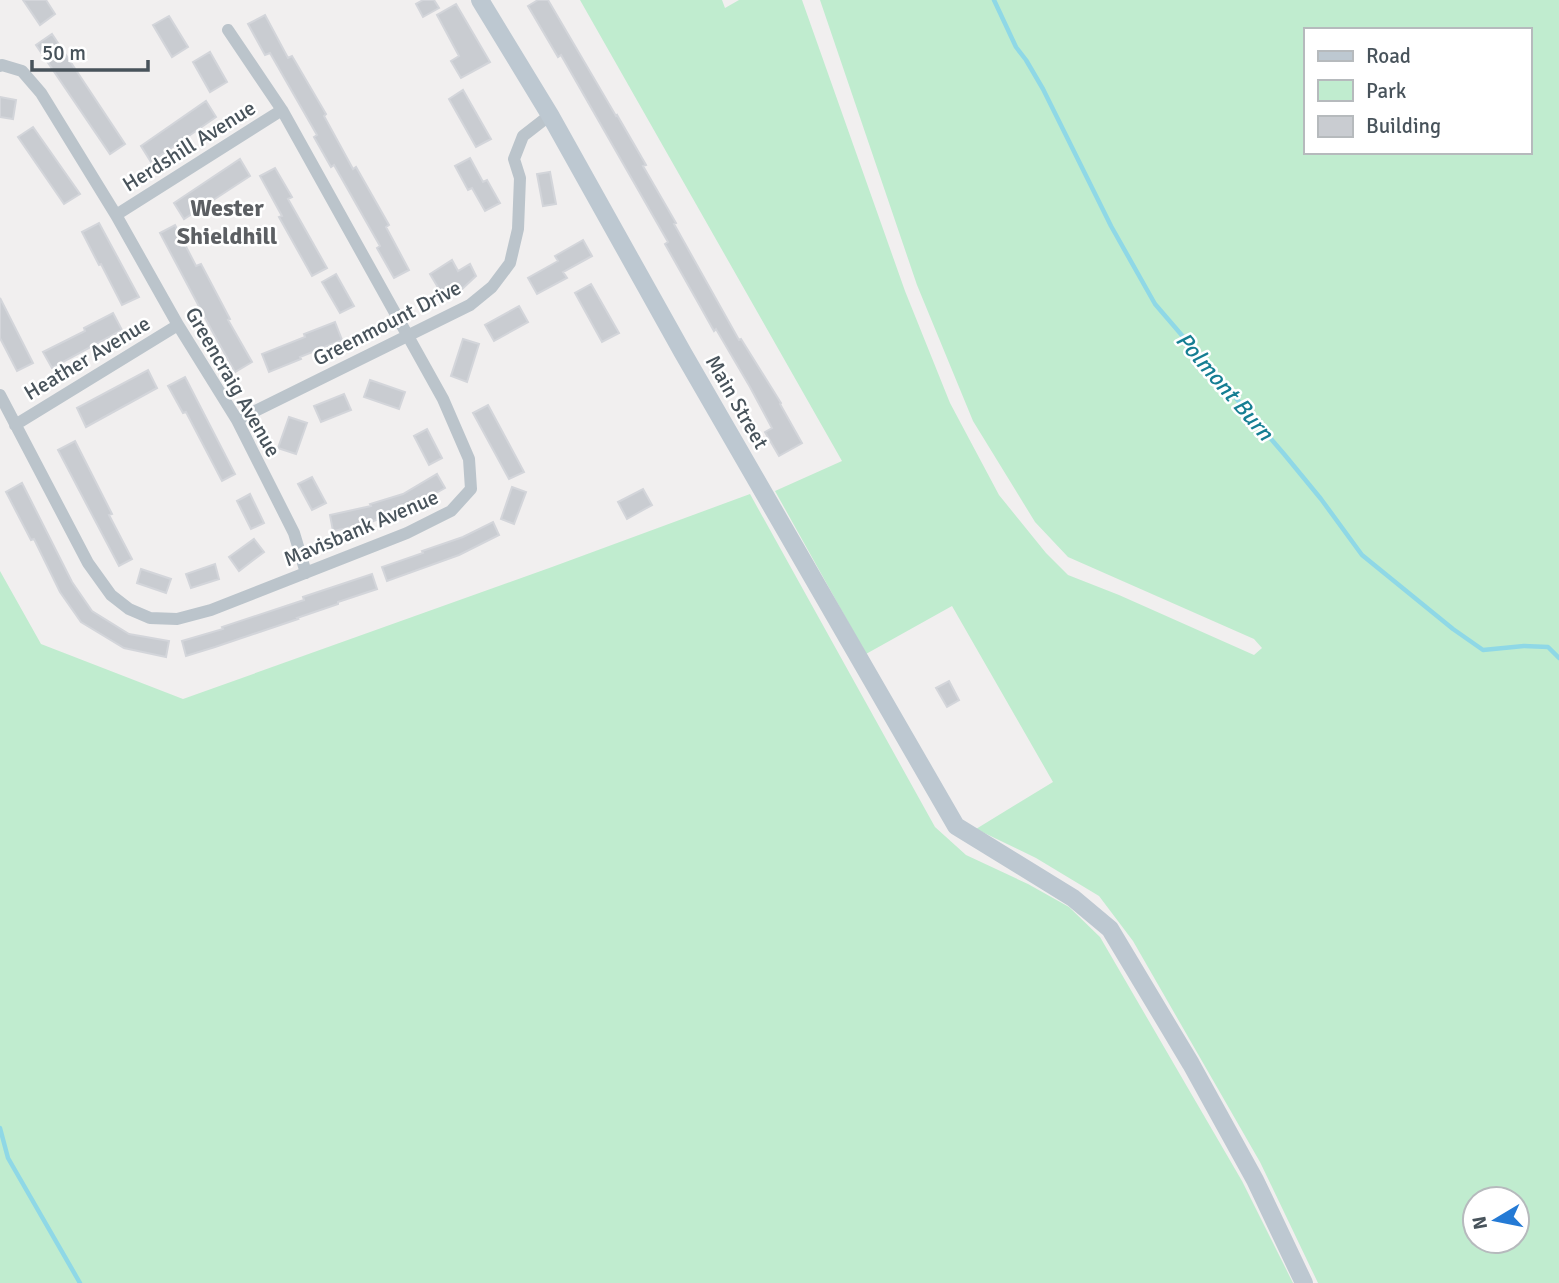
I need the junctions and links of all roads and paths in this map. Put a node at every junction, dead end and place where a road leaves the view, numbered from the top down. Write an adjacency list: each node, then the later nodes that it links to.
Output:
1 (480, 0): 5 (street, Main Street)
2 (228, 30): 4 (street, Mavisbank Avenue)
3 (0, 66): 6 (street, Greencraig Avenue)
4 (282, 110): 6 (street, Herdshill Avenue); 8 (street, Mavisbank Avenue)
5 (550, 115): 8 (street, Greenmount Drive); 13 (street, Main Street)
6 (116, 215): 7 (street, Greencraig Avenue)
7 (178, 325): 10 (street, Greencraig Avenue); 11 (street, Heather Avenue)
8 (408, 335): 10 (street, Greenmount Drive); 12 (street, Mavisbank Avenue)
9 (0, 395): 11 (street, Mavisbank Avenue)
10 (237, 420): 12 (street, Greencraig Avenue)
11 (15, 425): 12 (street, Mavisbank Avenue)
12 (306, 573)
13 (1304, 1283)

